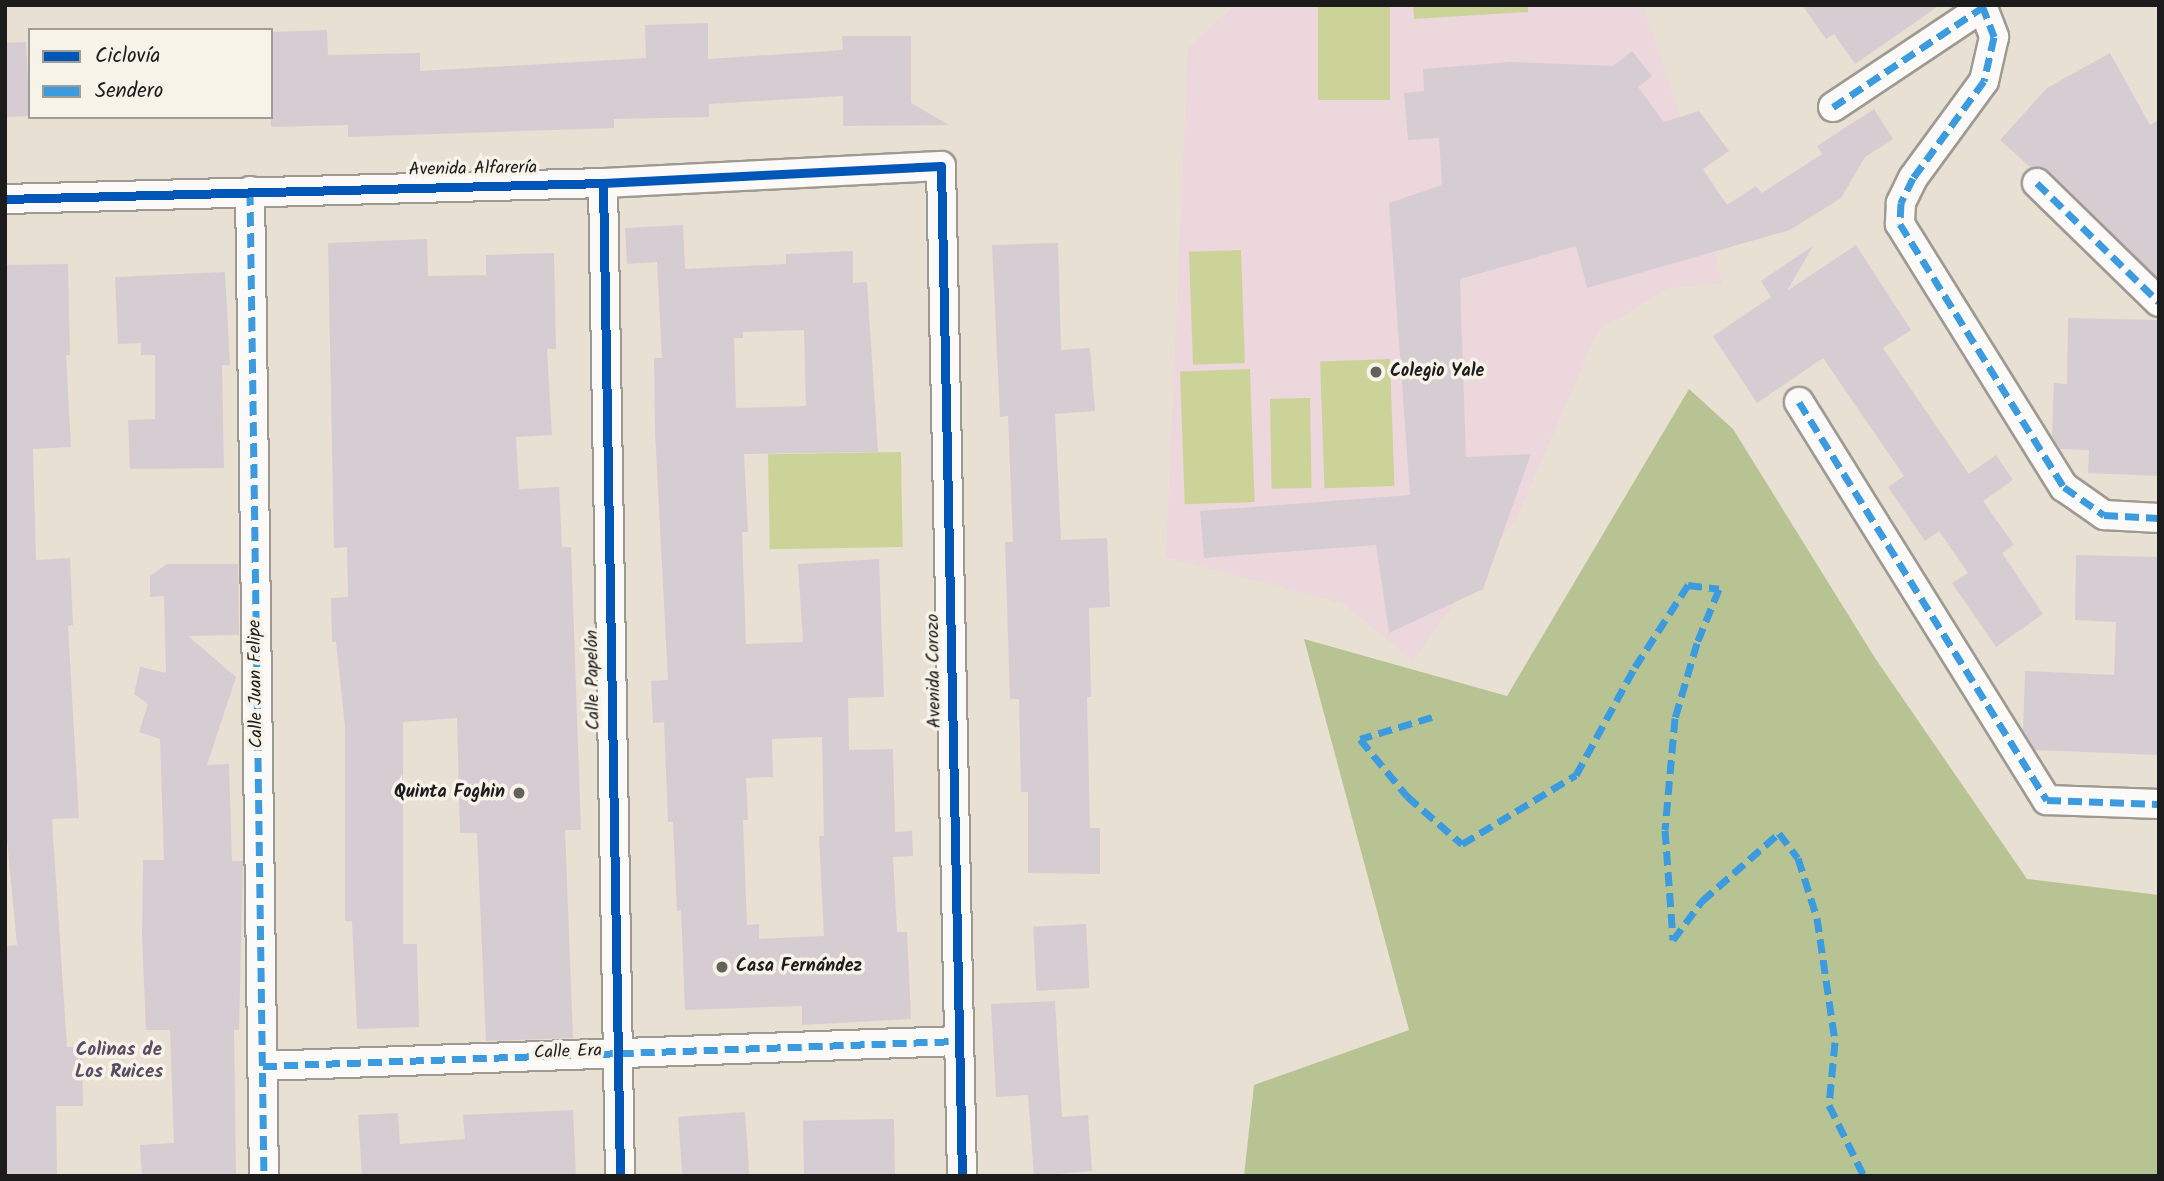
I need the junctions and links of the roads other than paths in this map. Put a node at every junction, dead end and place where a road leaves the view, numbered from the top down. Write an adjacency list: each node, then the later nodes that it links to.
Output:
1 (1983, 6): 2 (street); 10 (street)
2 (1833, 107)
3 (941, 166): 4 (street, Avenida Alfarería); 12 (street, Avenida Corozo)
4 (603, 183): 6 (street, Avenida Alfarería); 13 (street, Calle Papelón)
5 (2037, 183): 8 (street)
6 (250, 191): 7 (street, Avenida Alfarería); 14 (street, Calle Juan Felipe)
7 (5, 200)
8 (2159, 302)
9 (1799, 402): 11 (street)
10 (2159, 517)
11 (2159, 804)
12 (957, 1041): 13 (street, Calle Era); 17 (street, Avenida Corozo)
13 (615, 1052): 14 (street, Calle Era); 16 (street, Calle Papelón)
14 (263, 1066): 15 (street, Calle Juan Felipe)
15 (264, 1176)
16 (620, 1176)
17 (962, 1176)

